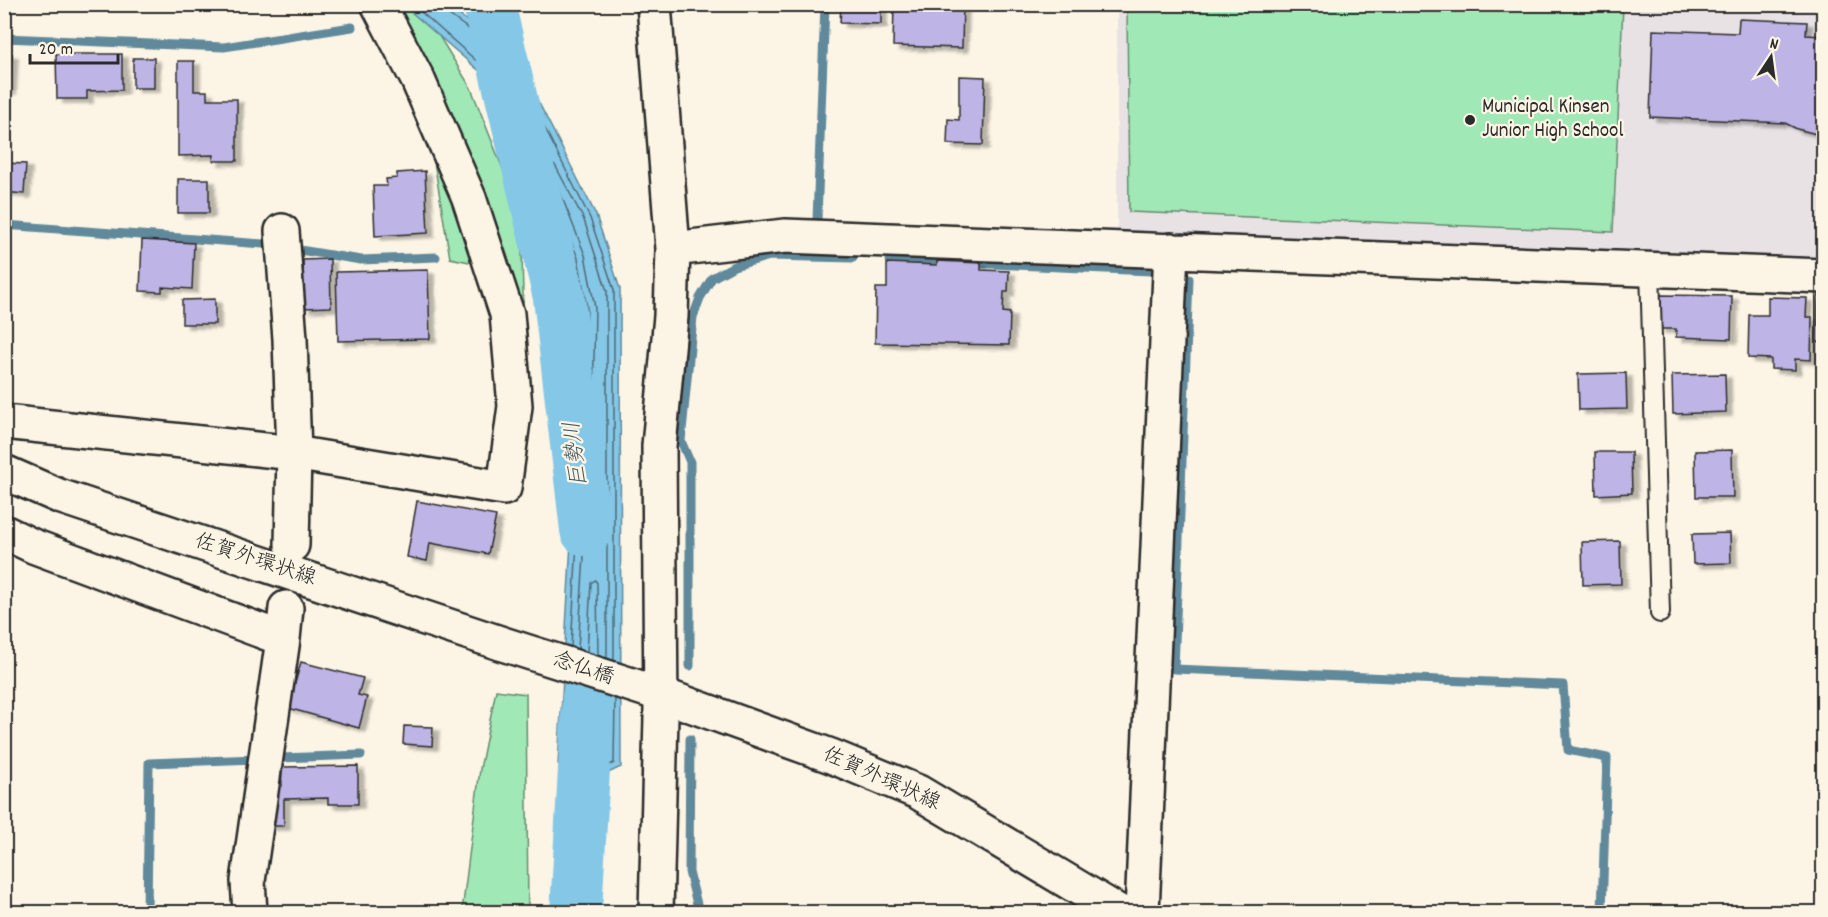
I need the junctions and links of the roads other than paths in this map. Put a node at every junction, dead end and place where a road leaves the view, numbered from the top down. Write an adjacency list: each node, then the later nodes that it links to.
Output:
1 (378, 4): 9 (street)
2 (654, 4): 4 (street)
3 (283, 246): 9 (street)
4 (673, 249): 5 (street); 15 (street)
5 (1170, 266): 6 (street); 19 (street)
6 (1650, 269): 7 (street); 13 (lane)
7 (1824, 276)
8 (4, 422): 9 (street)
9 (294, 453): 12 (street)
10 (4, 472): 14 (street, 佐賀外環状線)
11 (4, 532): 16 (street)
12 (292, 545)
13 (1660, 613)
14 (506, 645): 15 (street, 念仏橋)
15 (660, 694): 17 (street); 18 (street, 佐賀外環状線)
16 (250, 912)
17 (656, 912)
18 (1119, 912)
19 (1143, 912)

